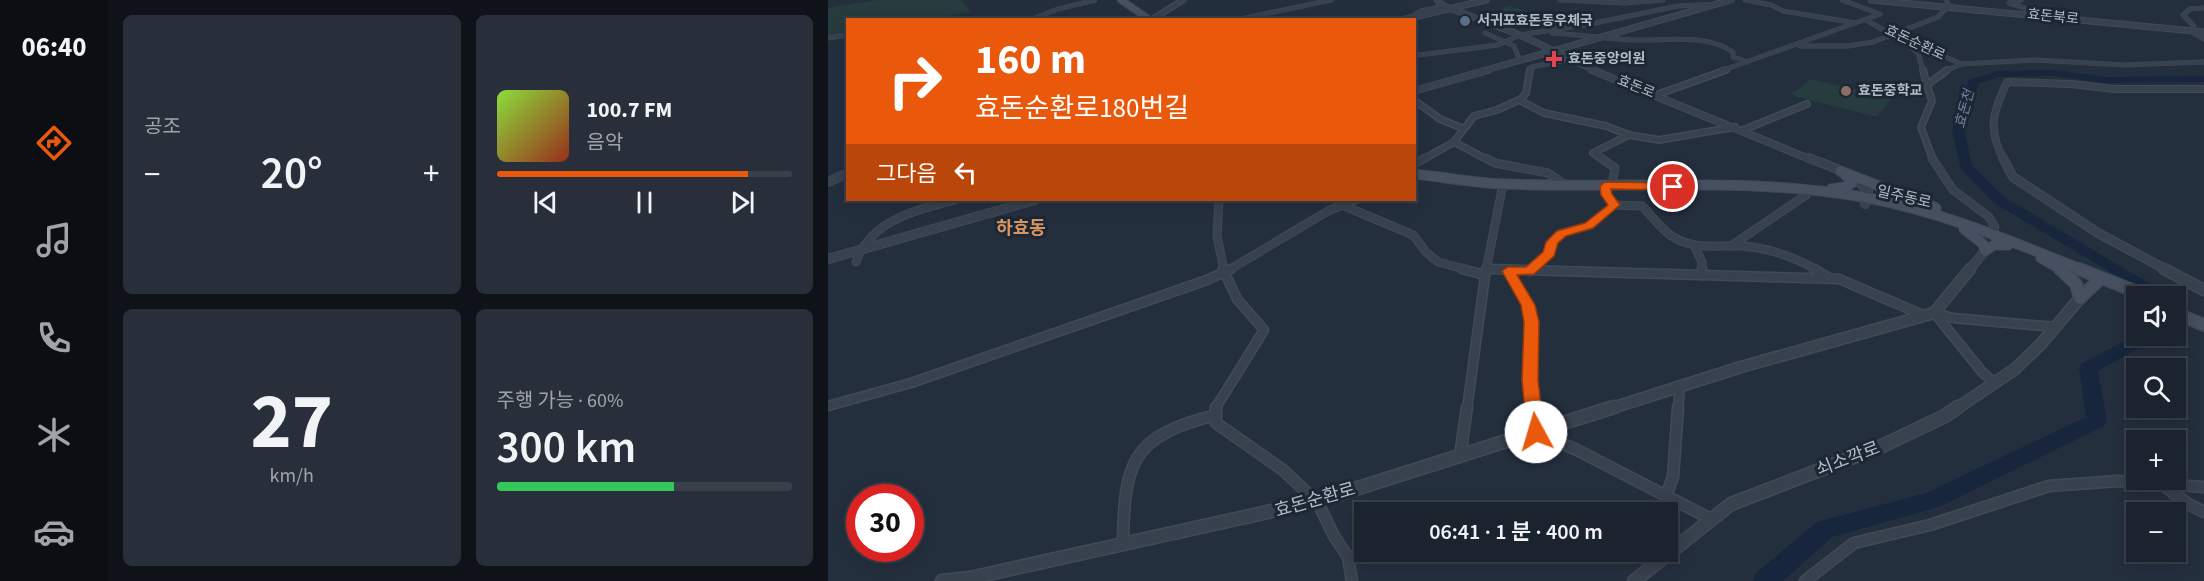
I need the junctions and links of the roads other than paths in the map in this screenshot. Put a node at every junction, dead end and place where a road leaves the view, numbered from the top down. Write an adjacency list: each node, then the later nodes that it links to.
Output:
1 (1095, 0): 23 (street)
2 (1121, 0): 21 (main road)
3 (1184, 0): 20 (street)
4 (1331, 0): 26 (street)
5 (1437, 0): 17 (street, 효돈로)
6 (1486, 0): 17 (street)
7 (1560, 0): 8 (street)
8 (1663, 0): 16 (street)
9 (1731, 0): 15 (street)
10 (1745, 0): 29 (street)
11 (1842, 0): 28 (street)
12 (1871, 0): 18 (street, 효돈북로)
13 (1946, 0): 18 (street)
14 (2021, 0): 22 (street)
15 (1717, 4): 16 (street); 37 (street)
16 (1681, 6): 32 (street)
17 (1447, 7): 27 (street); 30 (street, 효돈로)
18 (1947, 7): 22 (street, 효돈북로); 36 (street)
19 (2204, 8): 31 (street)
20 (1164, 11): 21 (street); 25 (street)
21 (1142, 14): 24 (main road)
22 (2037, 16): 31 (street, 효돈북로)
23 (1035, 18)
24 (1147, 18)
25 (1153, 18)
26 (1246, 18)
27 (1412, 18)
28 (1866, 20): 29 (street); 36 (street, 효돈순환로)
29 (1858, 23): 36 (street); 42 (street)
30 (1497, 26): 34 (street, 효돈로); 41 (street)
31 (2191, 31): 33 (street, 효돈북로); 40 (street)
32 (1539, 32): 34 (street); 37 (street)
33 (2201, 32)
34 (1520, 34): 41 (street); 43 (street, 효돈로)
35 (846, 35): 38 (street)
36 (1892, 35): 39 (street, 효돈순환로); 42 (street)
37 (1603, 37): 43 (street); 47 (street)
38 (828, 38)
39 (1901, 39): 49 (street, 효돈순환로); 50 (street)
40 (2204, 39)
41 (1506, 42): 44 (street); 46 (street)
42 (1795, 46): 47 (street)
43 (1554, 51): 45 (street, 효돈로); 46 (street)
44 (1417, 53)
45 (1570, 59): 53 (street, 효돈로); 54 (street)
46 (1520, 61): 52 (street)
47 (1748, 62): 53 (street)
48 (2204, 62): 49 (street)
49 (1962, 64): 50 (street, 효돈순환로)
50 (1927, 85): 82 (street)
51 (2204, 89): 99 (street)
52 (1416, 90)
53 (1656, 95): 57 (street, 효돈로)
54 (1519, 100): 58 (street); 60 (street)
55 (1416, 101): 58 (street)
56 (1807, 104): 59 (street)
57 (1736, 127): 59 (street, 효돈로); 60 (street)
58 (1462, 128): 61 (street)
59 (1743, 130): 63 (street, 효돈로)
60 (1629, 135): 71 (street)
61 (1454, 142): 62 (street); 68 (street)
62 (1416, 163)
63 (1840, 171): 69 (main road); 78 (street, 효돈로); 82 (main road)
64 (846, 174): 66 (street)
65 (1416, 174): 67 (main road, 일주동로)
66 (828, 182)
67 (1503, 184): 68 (main road, 일주동로); 92 (street)
68 (1565, 185): 70 (main road, 일주동로)
69 (1724, 185): 72 (main road, 일주동로); 78 (main road, 일주동로)
70 (1605, 186): 71 (main road, 일주동로); 80 (street)
71 (1615, 186): 72 (main road, 일주동로)
72 (1690, 187): 73 (main road, 일주동로)
73 (1806, 195): 78 (main road, 일주동로); 85 (street)
74 (951, 201): 86 (street)
75 (1031, 201): 86 (street)
76 (1219, 201): 95 (street)
77 (1352, 201): 79 (street)
78 (1866, 201): 81 (main road, 일주동로); 90 (main road, 일주동로)
79 (1342, 205): 92 (street); 95 (street)
80 (1614, 205): 83 (street); 94 (street)
81 (1964, 229): 84 (main road, 일주동로); 87 (main road)
82 (1993, 230): 90 (main road)
83 (1694, 245): 85 (street); 96 (street)
84 (2008, 245): 87 (main road); 88 (main road, 일주동로)
85 (1731, 246): 97 (street)
86 (858, 250): 89 (street); 91 (street)
87 (1984, 251): 104 (street)
88 (2036, 255): 98 (main road, 일주동로); 102 (main road)
89 (828, 259)
90 (2061, 260): 98 (main road, 일주동로)
91 (856, 262)
92 (1485, 271): 93 (street); 114 (street)
93 (1508, 271): 94 (street); 113 (street)
94 (1530, 271): 96 (street)
95 (1226, 272): 111 (street); 112 (street)
96 (1702, 275): 97 (street)
97 (1830, 279): 104 (street)
98 (2099, 279): 100 (main road); 101 (main road); 102 (main road)
99 (2202, 288)
100 (2126, 289)
101 (2126, 292)
102 (2080, 298): 108 (street, 쇠소깍로)
103 (2186, 312): 106 (main road)
104 (1929, 314): 108 (street); 109 (street); 110 (street, 효돈순환로)
105 (2186, 318): 107 (main road)
106 (2204, 319)
107 (2204, 325)
108 (2055, 327): 109 (street, 쇠소깍로)
109 (1994, 382): 122 (street, 쇠소깍로)
110 (1680, 386): 113 (street, 효돈순환로); 119 (street)
111 (828, 406)
112 (1216, 415): 120 (street); 123 (street)
113 (1536, 432): 114 (street, 효돈순환로); 119 (street)
114 (1460, 456): 120 (street, 효돈순환로)
115 (2126, 482): 127 (street)
116 (2186, 486): 117 (street)
117 (2204, 487)
118 (2170, 490): 121 (street)
119 (1666, 496): 122 (street)
120 (1317, 501): 123 (street, 효돈순환로); 125 (street)
121 (2204, 512)
122 (1711, 519): 126 (street, 쇠소깍로)
123 (1123, 545): 124 (street, 효돈순환로)
124 (942, 581)
125 (1352, 581)
126 (1634, 581)
127 (1805, 581)

